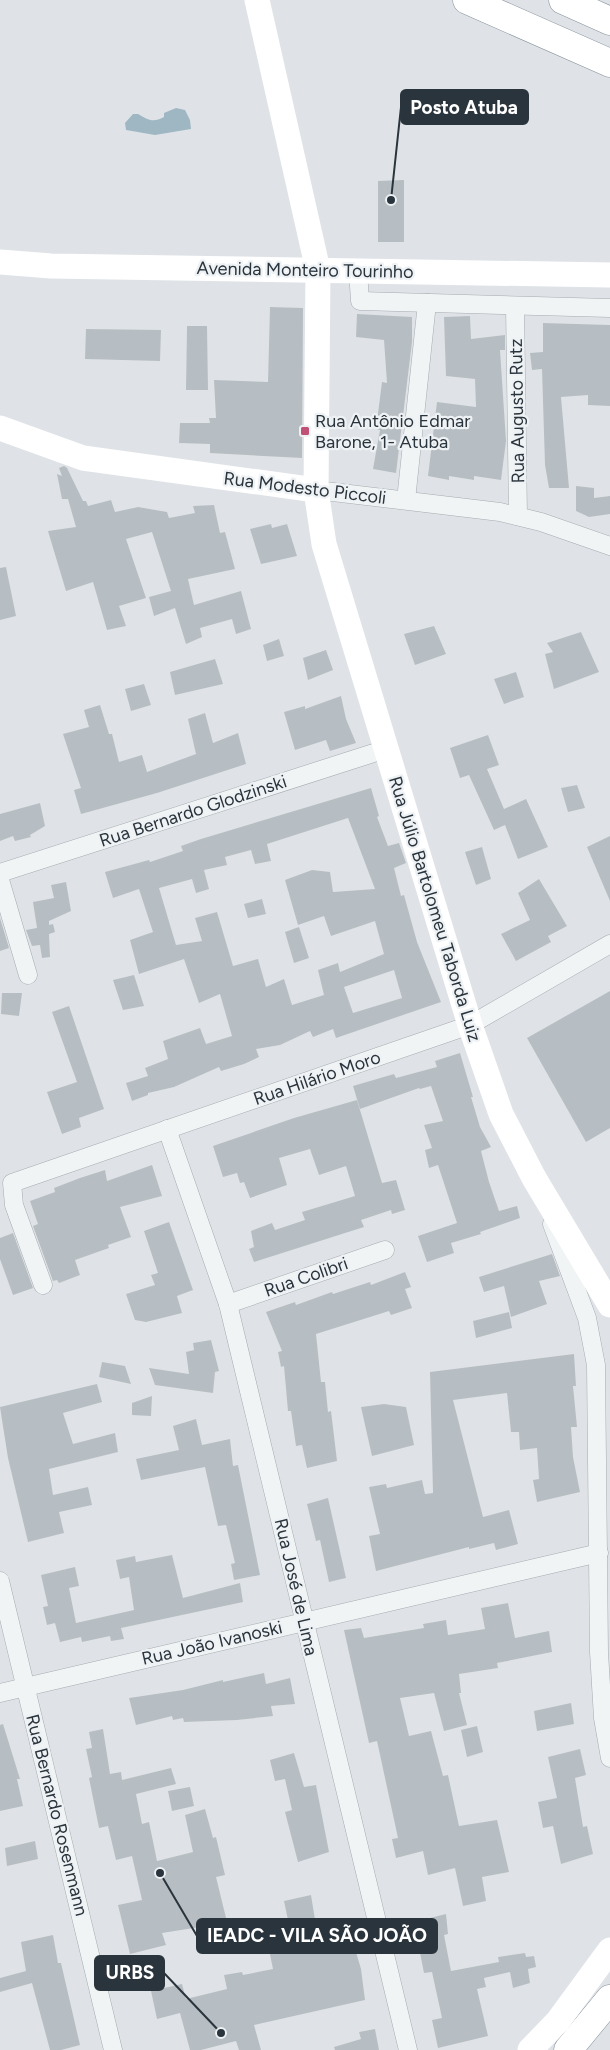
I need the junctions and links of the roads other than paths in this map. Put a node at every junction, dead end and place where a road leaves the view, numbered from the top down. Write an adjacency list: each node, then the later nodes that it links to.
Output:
1 (257, 0): 7 (main road, Rua Júlio Bartolomeu Taborda Luiz)
2 (467, 0): 5 (highway)
3 (563, 0): 4 (highway)
4 (610, 21)
5 (610, 63)
6 (0, 262): 7 (main road, Avenida Monteiro Tourinho)
7 (318, 270): 8 (main road, Avenida Monteiro Tourinho); 14 (main road, Rua Júlio Bartolomeu Taborda Luiz)
8 (358, 270): 9 (main road, Avenida Monteiro Tourinho); 10 (street)
9 (610, 275)
10 (427, 303): 11 (street); 15 (street)
11 (515, 306): 12 (street); 16 (street, Rua Augusto Rutz)
12 (610, 308)
13 (0, 428): 14 (main road, Rua Modesto Piccoli)
14 (316, 490): 15 (street, Rua Modesto Piccoli); 18 (main road, Rua Júlio Bartolomeu Taborda Luiz)
15 (406, 500): 16 (street, Rua Modesto Piccoli)
16 (518, 516): 17 (street, Rua Modesto Piccoli)
17 (610, 546)
18 (386, 749): 19 (street, Rua Bernardo Glodzinski); 23 (main road, Rua Júlio Bartolomeu Taborda Luiz)
19 (0, 873)
20 (0, 880): 22 (street)
21 (610, 944): 23 (street, Rua Hilário Moro)
22 (28, 976)
23 (470, 1025): 24 (street, Rua Hilário Moro); 25 (main road, Rua Júlio Bartolomeu Taborda Luiz)
24 (167, 1129): 27 (street, Rua Hilário Moro); 28 (street, Rua José de Lima)
25 (534, 1178): 29 (main road, Rua Júlio Bartolomeu Taborda Luiz); 30 (street)
26 (385, 1250): 28 (street, Rua Colibri)
27 (42, 1285)
28 (228, 1304): 32 (street, Rua José de Lima)
29 (610, 1305)
30 (599, 1553): 32 (street, Rua João Ivanoski); 35 (street)
31 (0, 1581): 33 (street, Rua Bernardo Rosenmann)
32 (304, 1622): 33 (street, Rua João Ivanoski); 39 (street, Rua José de Lima)
33 (26, 1687): 34 (street, Rua João Ivanoski); 38 (street, Rua Bernardo Rosenmann)
34 (0, 1693)
35 (610, 1758)
36 (610, 1950): 40 (main road)
37 (607, 1998): 41 (highway)
38 (113, 2050)
39 (408, 2050)
40 (530, 2050)
41 (568, 2050)

